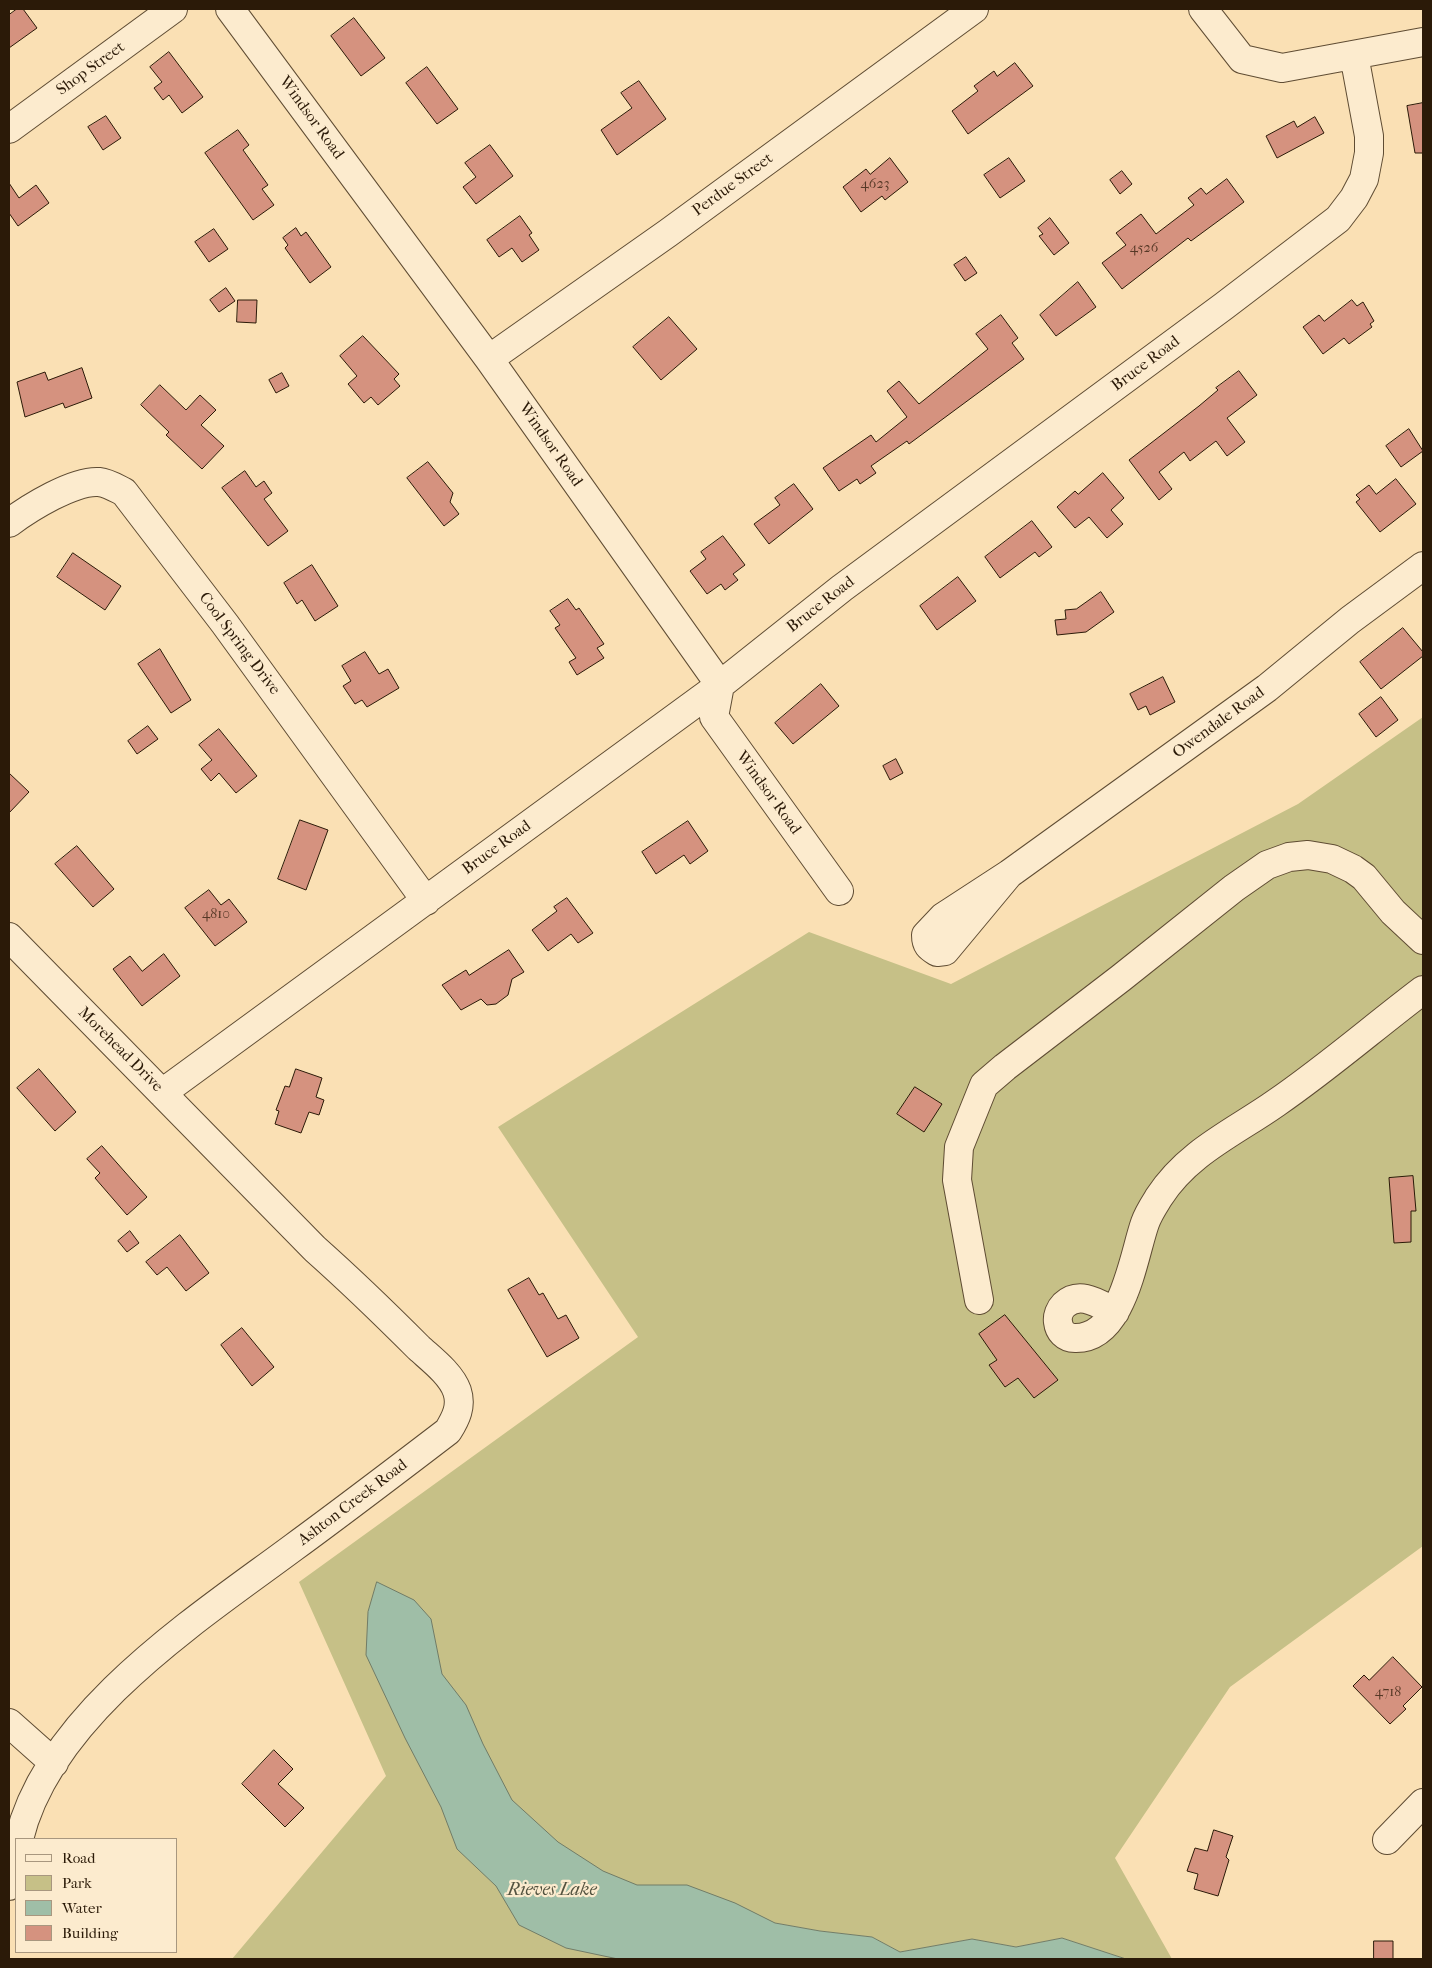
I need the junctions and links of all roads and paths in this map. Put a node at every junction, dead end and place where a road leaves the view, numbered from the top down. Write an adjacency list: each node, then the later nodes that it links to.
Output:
1 (173, 9): 7 (street, Shop Street)
2 (230, 9): 8 (street, Windsor Road)
3 (974, 9): 8 (street, Perdue Street)
4 (1203, 9): 6 (street)
5 (1423, 42): 6 (street)
6 (1354, 55): 11 (street, Bruce Road)
7 (9, 129)
8 (489, 359): 11 (street, Windsor Road)
9 (9, 523): 14 (street, Cool Spring Drive)
10 (1423, 566): 12 (street, Owendale Road)
11 (720, 685): 13 (street, Windsor Road); 14 (street, Bruce Road)
12 (1009, 874)
13 (839, 891)
14 (426, 901): 18 (street, Bruce Road)
15 (9, 937): 18 (street, Morehead Drive)
16 (1423, 940): 20 (street)
17 (1423, 990): 21 (street)
18 (162, 1092): 19 (street, Morehead Drive)
19 (232, 1164): 23 (street, Ashton Creek Road)
20 (979, 1300)
21 (1116, 1312)
22 (9, 1723): 23 (street)
23 (54, 1762): 25 (street, Ashton Creek Road)
24 (1423, 1803): 26 (street)
25 (18, 1838)
26 (1387, 1840)
27 (15, 1854): 28 (street)
28 (9, 1886)

